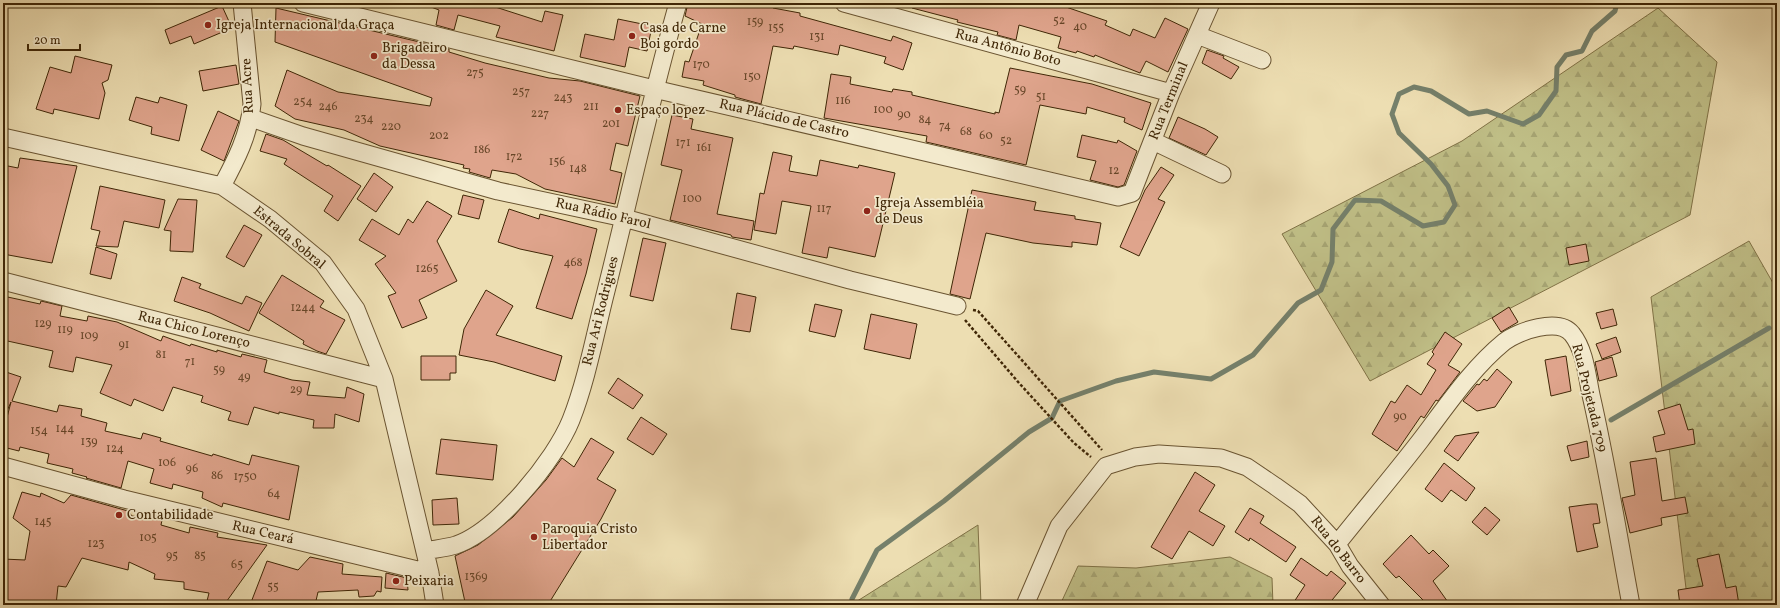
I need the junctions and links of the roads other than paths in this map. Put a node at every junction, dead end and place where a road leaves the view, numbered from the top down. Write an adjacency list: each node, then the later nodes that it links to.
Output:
1 (242, 3): 10 (street, Rua Acre)
2 (303, 3): 8 (street, Rua Plácido de Castro)
3 (678, 3): 8 (street, Rua Ari Rodrigues)
4 (844, 3): 9 (street, Rua Antônio Boto)
5 (1211, 3): 6 (street, Rua Terminal)
6 (1197, 35): 7 (street); 9 (street, Rua Terminal)
7 (1262, 60)
8 (654, 89): 15 (street, Rua Plácido de Castro); 16 (street, Rua Ari Rodrigues)
9 (1172, 93): 12 (street, Rua Terminal)
10 (251, 118): 14 (street, Rua Acre); 16 (street, Rua Rádio Farol)
11 (3, 138): 14 (street, Estrada Sobral)
12 (1153, 142): 13 (street); 15 (street, Rua Terminal)
13 (1222, 174)
14 (222, 186): 19 (street, Estrada Sobral)
15 (1125, 194)
16 (624, 218): 18 (street, Rua Rádio Farol); 22 (street, Rua Ari Rodrigues)
17 (3, 282): 19 (street, Rua Chico Lorenço)
18 (957, 306)
19 (384, 379): 22 (street, Estrada Sobral)
20 (3, 466): 23 (street, Rua Ceará)
21 (1337, 544): 25 (street, Rua do Barro); 26 (street, Rua do Barro); 27 (street, Rua Projetada 709)
22 (425, 551): 23 (street, Estrada Sobral)
23 (430, 573): 24 (street, Estrada Sobral)
24 (435, 605)
25 (1025, 605)
26 (1381, 605)
27 (1631, 605)

